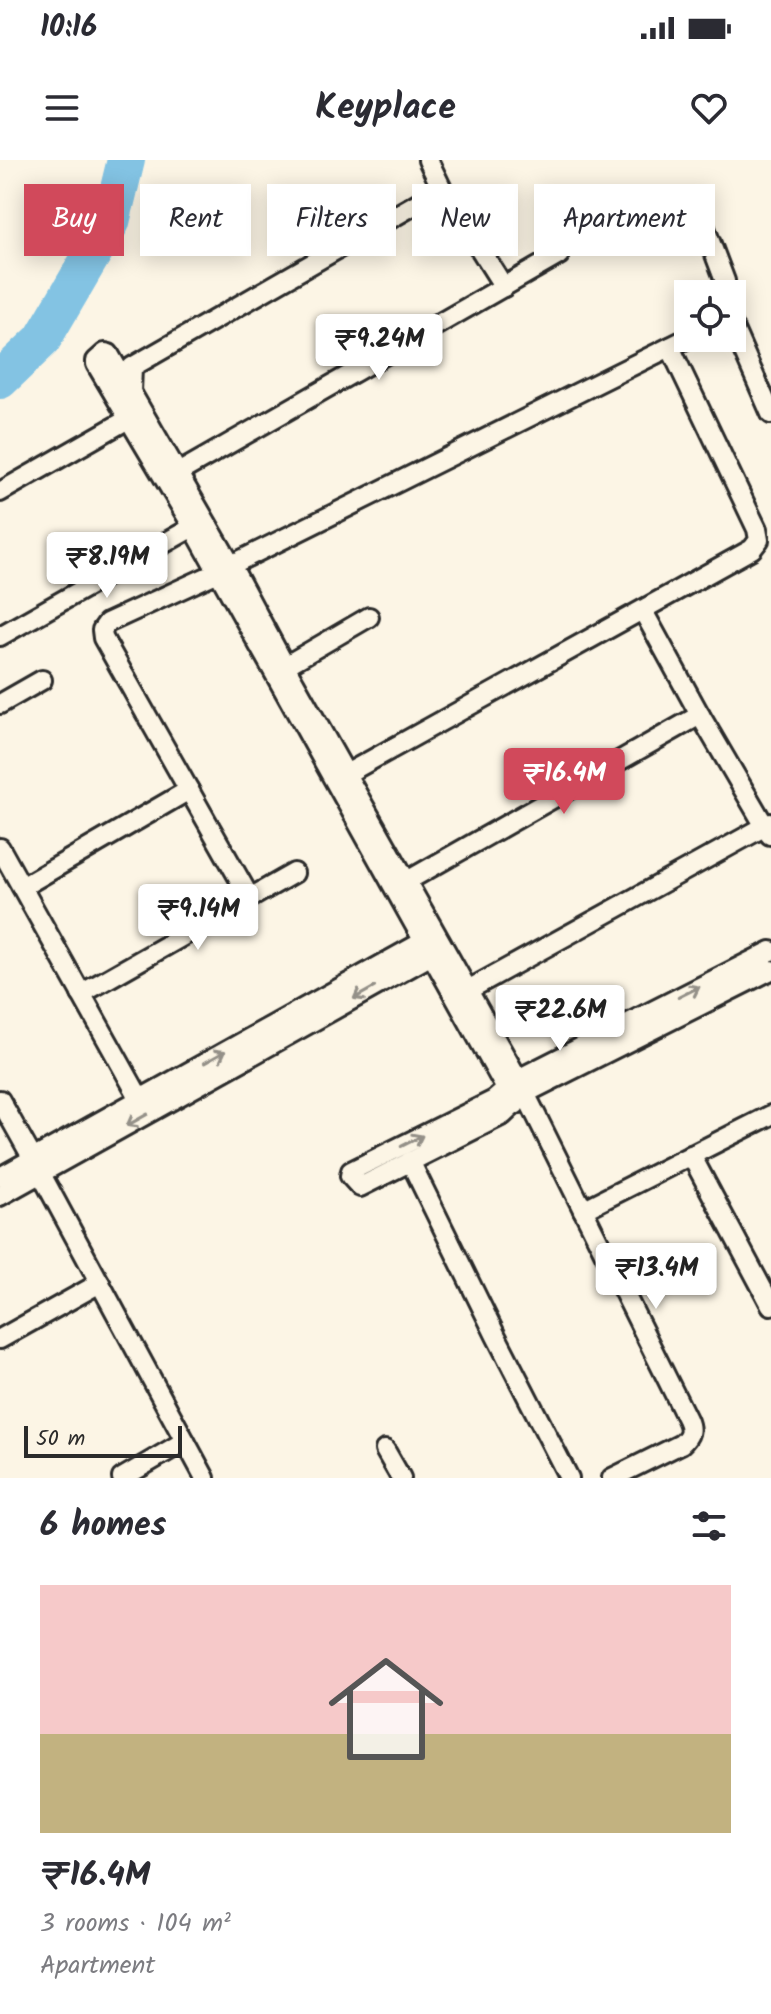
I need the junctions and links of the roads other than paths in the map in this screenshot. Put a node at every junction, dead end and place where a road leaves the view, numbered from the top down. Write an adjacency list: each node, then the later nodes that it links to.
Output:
1 (428, 160): 2 (street)
2 (440, 184)
3 (412, 206): 12 (street)
4 (715, 254): 7 (street)
5 (484, 256): 8 (street)
6 (557, 256): 8 (street)
7 (725, 280)
8 (504, 287): 15 (street)
9 (674, 345): 10 (street)
10 (670, 347): 18 (street); 19 (street)
11 (744, 352): 13 (street)
12 (131, 391): 14 (street); 14 (street); 15 (street)
13 (771, 414)
14 (130, 418): 16 (street); 17 (street)
15 (178, 473): 18 (street)
16 (0, 492)
17 (193, 527): 18 (street); 21 (street)
18 (224, 569): 22 (street); 27 (street); 34 (street)
19 (643, 611): 25 (street); 26 (street)
20 (369, 617): 22 (street)
21 (0, 636)
22 (285, 666): 26 (street)
23 (42, 680): 24 (street)
24 (0, 704)
25 (700, 715): 28 (street); 31 (street)
26 (346, 774): 31 (street)
27 (189, 790): 32 (street); 33 (street)
28 (769, 829): 37 (street)
29 (0, 848): 32 (street)
30 (294, 873): 33 (street)
31 (407, 881): 37 (street)
32 (22, 887): 38 (street)
33 (250, 898): 38 (street)
34 (428, 948): 39 (street); 40 (street, one-way to 34); 45 (street, one-way to 45)
35 (771, 951): 39 (street, one-way to 35)
36 (771, 970): 39 (street)
37 (468, 990): 39 (street)
38 (81, 994): 40 (street)
39 (516, 1091): 44 (street); 44 (street, one-way to 39); 48 (street)
40 (140, 1099): 45 (street)
41 (0, 1100): 45 (street)
42 (771, 1115): 43 (street)
43 (691, 1155): 48 (street); 50 (street)
44 (410, 1161): 57 (street)
45 (37, 1166): 46 (street); 47 (street); 49 (street)
46 (0, 1177)
47 (0, 1196)
48 (583, 1210): 58 (street)
49 (100, 1283): 51 (street); 52 (street)
50 (771, 1305)
51 (0, 1339)
52 (185, 1441): 54 (street); 55 (street)
53 (385, 1450): 56 (street)
54 (122, 1478)
55 (205, 1478)
56 (401, 1478)
57 (569, 1478)
58 (612, 1478)

